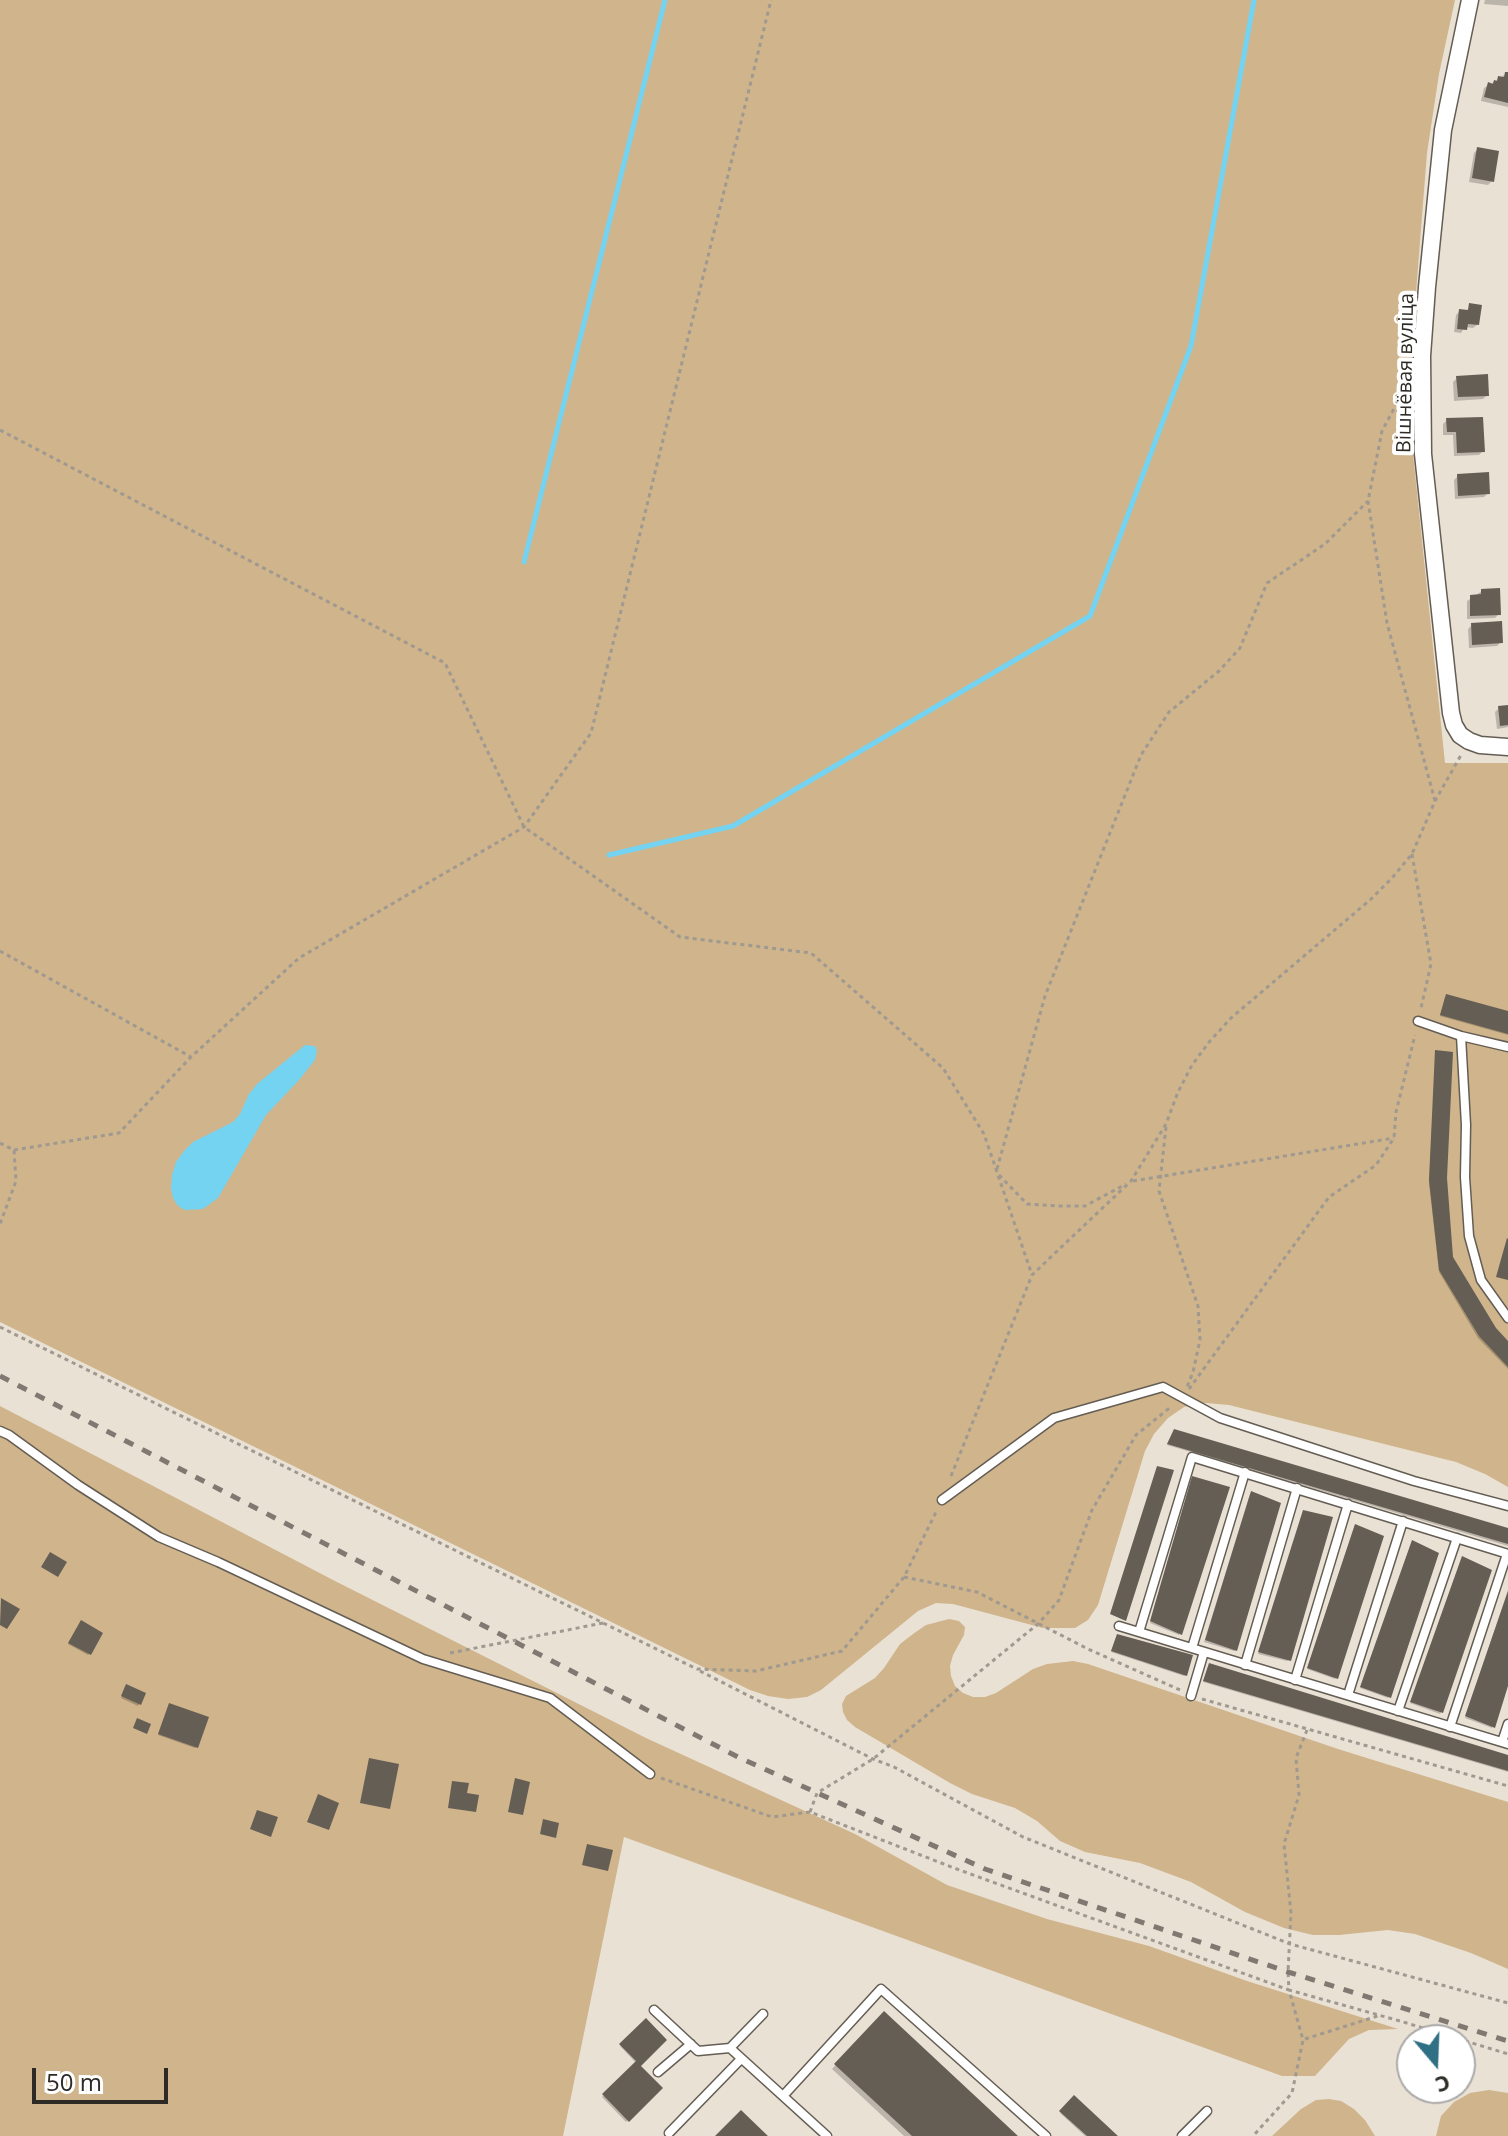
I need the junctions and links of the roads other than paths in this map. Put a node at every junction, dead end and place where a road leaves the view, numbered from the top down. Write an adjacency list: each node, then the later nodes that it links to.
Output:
1 (1470, 0): 2 (street, Вішнёвая вуліца)
2 (1508, 747)
3 (1418, 1021): 4 (lane)
4 (1461, 1036): 5 (lane); 6 (lane)
5 (1508, 1047)
6 (1508, 1318)
7 (0, 1431): 28 (lane)
8 (1245, 1472): 9 (lane); 17 (lane); 18 (lane)
9 (1297, 1488): 11 (lane); 20 (lane)
10 (942, 1500): 12 (lane)
11 (1348, 1504): 13 (lane); 21 (lane)
12 (1508, 1506)
13 (1403, 1521): 14 (lane); 22 (lane)
14 (1457, 1538): 15 (lane); 24 (lane)
15 (1508, 1554): 26 (lane)
16 (1119, 1626): 17 (lane)
17 (1139, 1632): 18 (lane)
18 (1192, 1648): 19 (lane)
19 (1204, 1652): 20 (lane); 23 (lane)
20 (1245, 1665): 21 (lane)
21 (1295, 1680): 22 (lane)
22 (1348, 1695): 24 (lane)
23 (1191, 1696)
24 (1398, 1711): 26 (lane)
25 (1508, 1724): 27 (lane)
26 (1450, 1727): 27 (lane)
27 (1505, 1743)
28 (650, 1774)
29 (654, 2010): 31 (lane)
30 (763, 2014): 32 (lane)
31 (691, 2044): 32 (lane); 34 (lane)
32 (730, 2048): 33 (lane)
33 (741, 2059): 35 (lane); 37 (lane)
34 (658, 2072)
35 (783, 2096): 38 (lane); 39 (lane)
36 (1207, 2111): 40 (lane)
37 (669, 2133)
38 (821, 2134)
39 (1046, 2136)
40 (1182, 2136)

